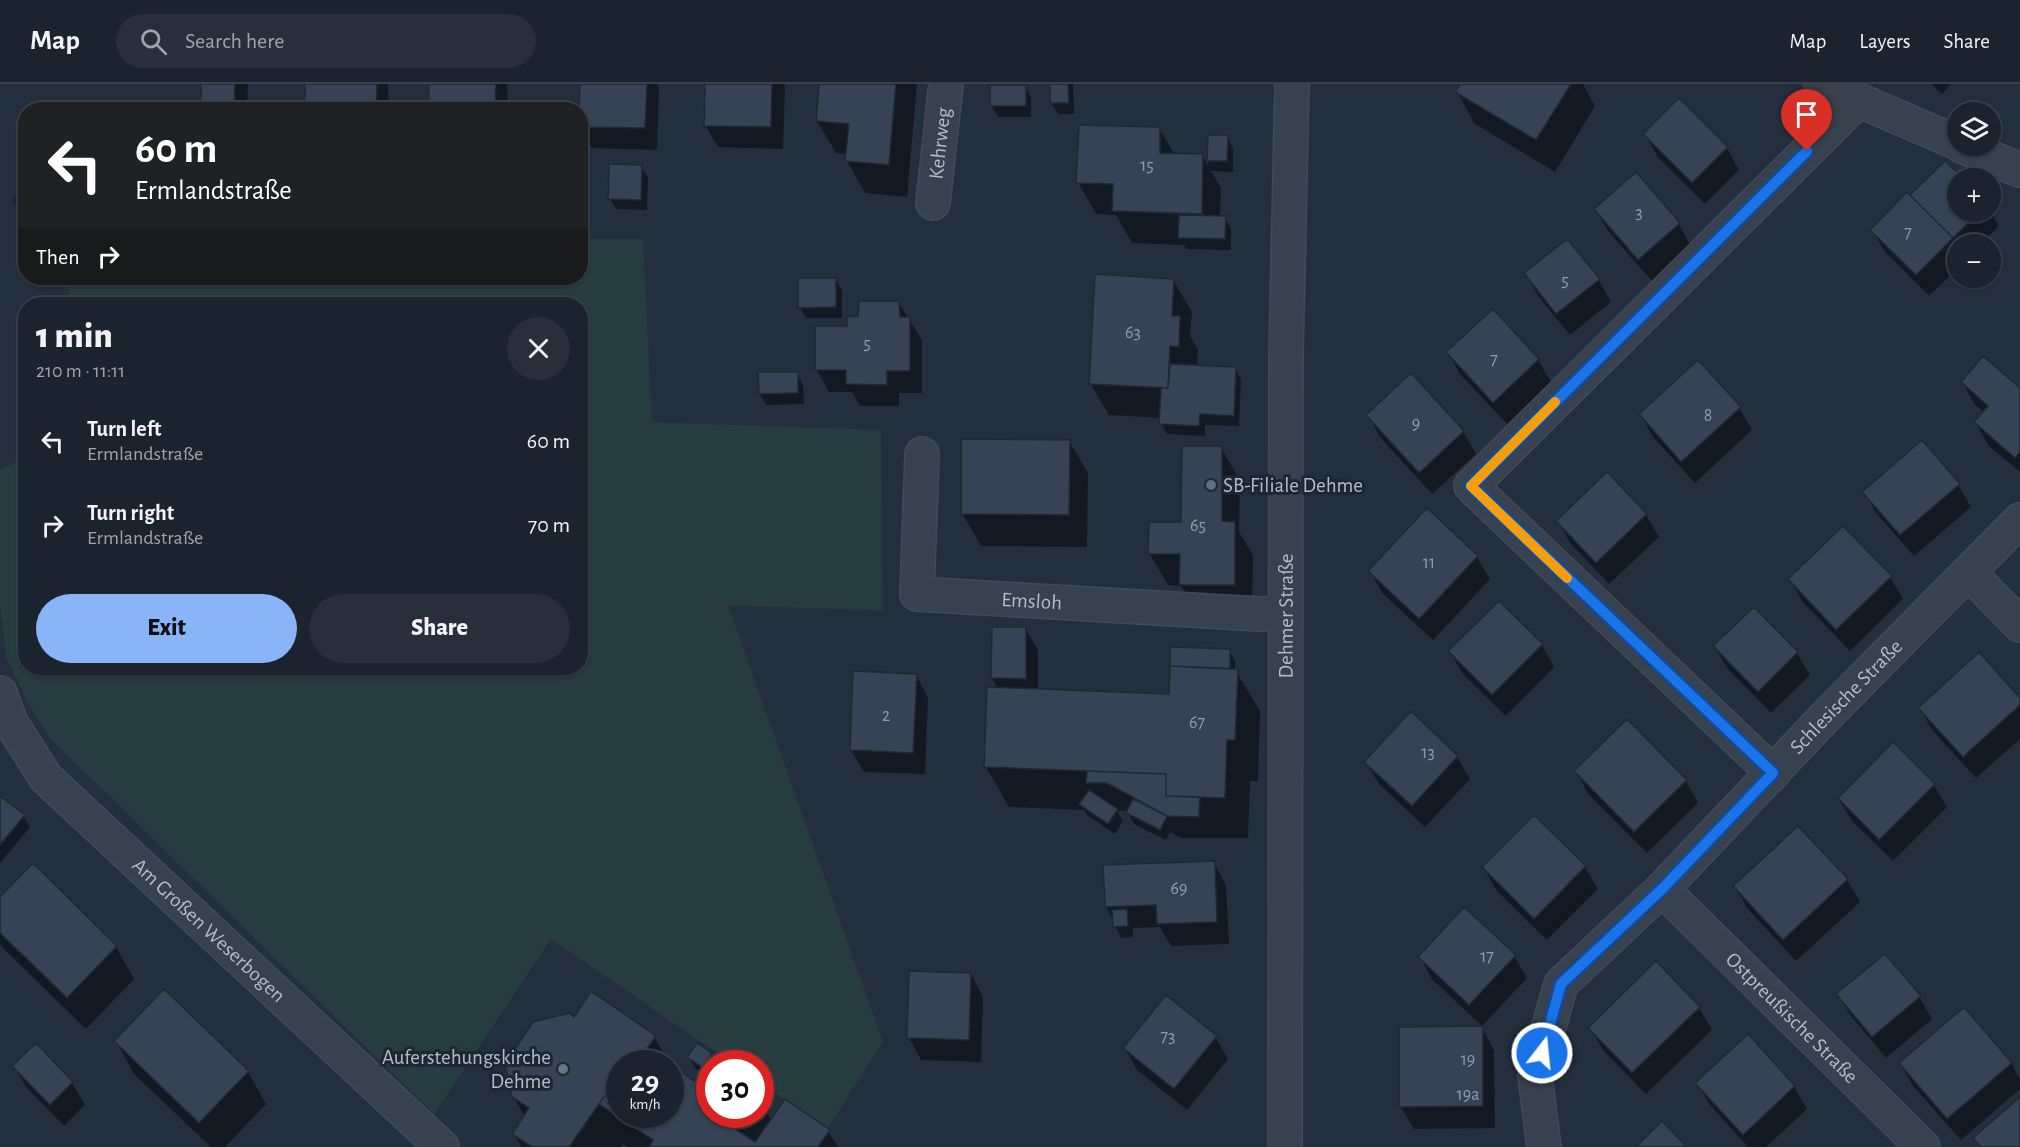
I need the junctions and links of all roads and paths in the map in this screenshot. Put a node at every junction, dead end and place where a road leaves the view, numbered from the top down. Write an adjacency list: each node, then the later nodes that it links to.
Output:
1 (946, 84): 8 (street, Kehrweg)
2 (1292, 84): 12 (street, Dehmer Straße)
3 (1821, 84): 4 (street)
4 (1858, 101): 5 (street); 15 (street)
5 (1947, 139)
6 (1986, 156): 7 (street)
7 (2020, 170)
8 (933, 203)
9 (922, 454): 12 (street, Emsloh)
10 (2020, 520): 11 (street, Schlesische Straße)
11 (1969, 573): 13 (street); 15 (street, Schlesische Straße)
12 (1286, 613): 18 (street, Dehmer Straße)
13 (2020, 625)
14 (0, 693): 17 (street, Am Großen Weserbogen)
15 (1773, 773): 16 (street, Schlesische Straße)
16 (1662, 889): 19 (street, Schlesische Straße); 20 (street, Ostpreußische Straße)
17 (442, 1147)
18 (1284, 1147)
19 (1545, 1147)
20 (1923, 1147)

